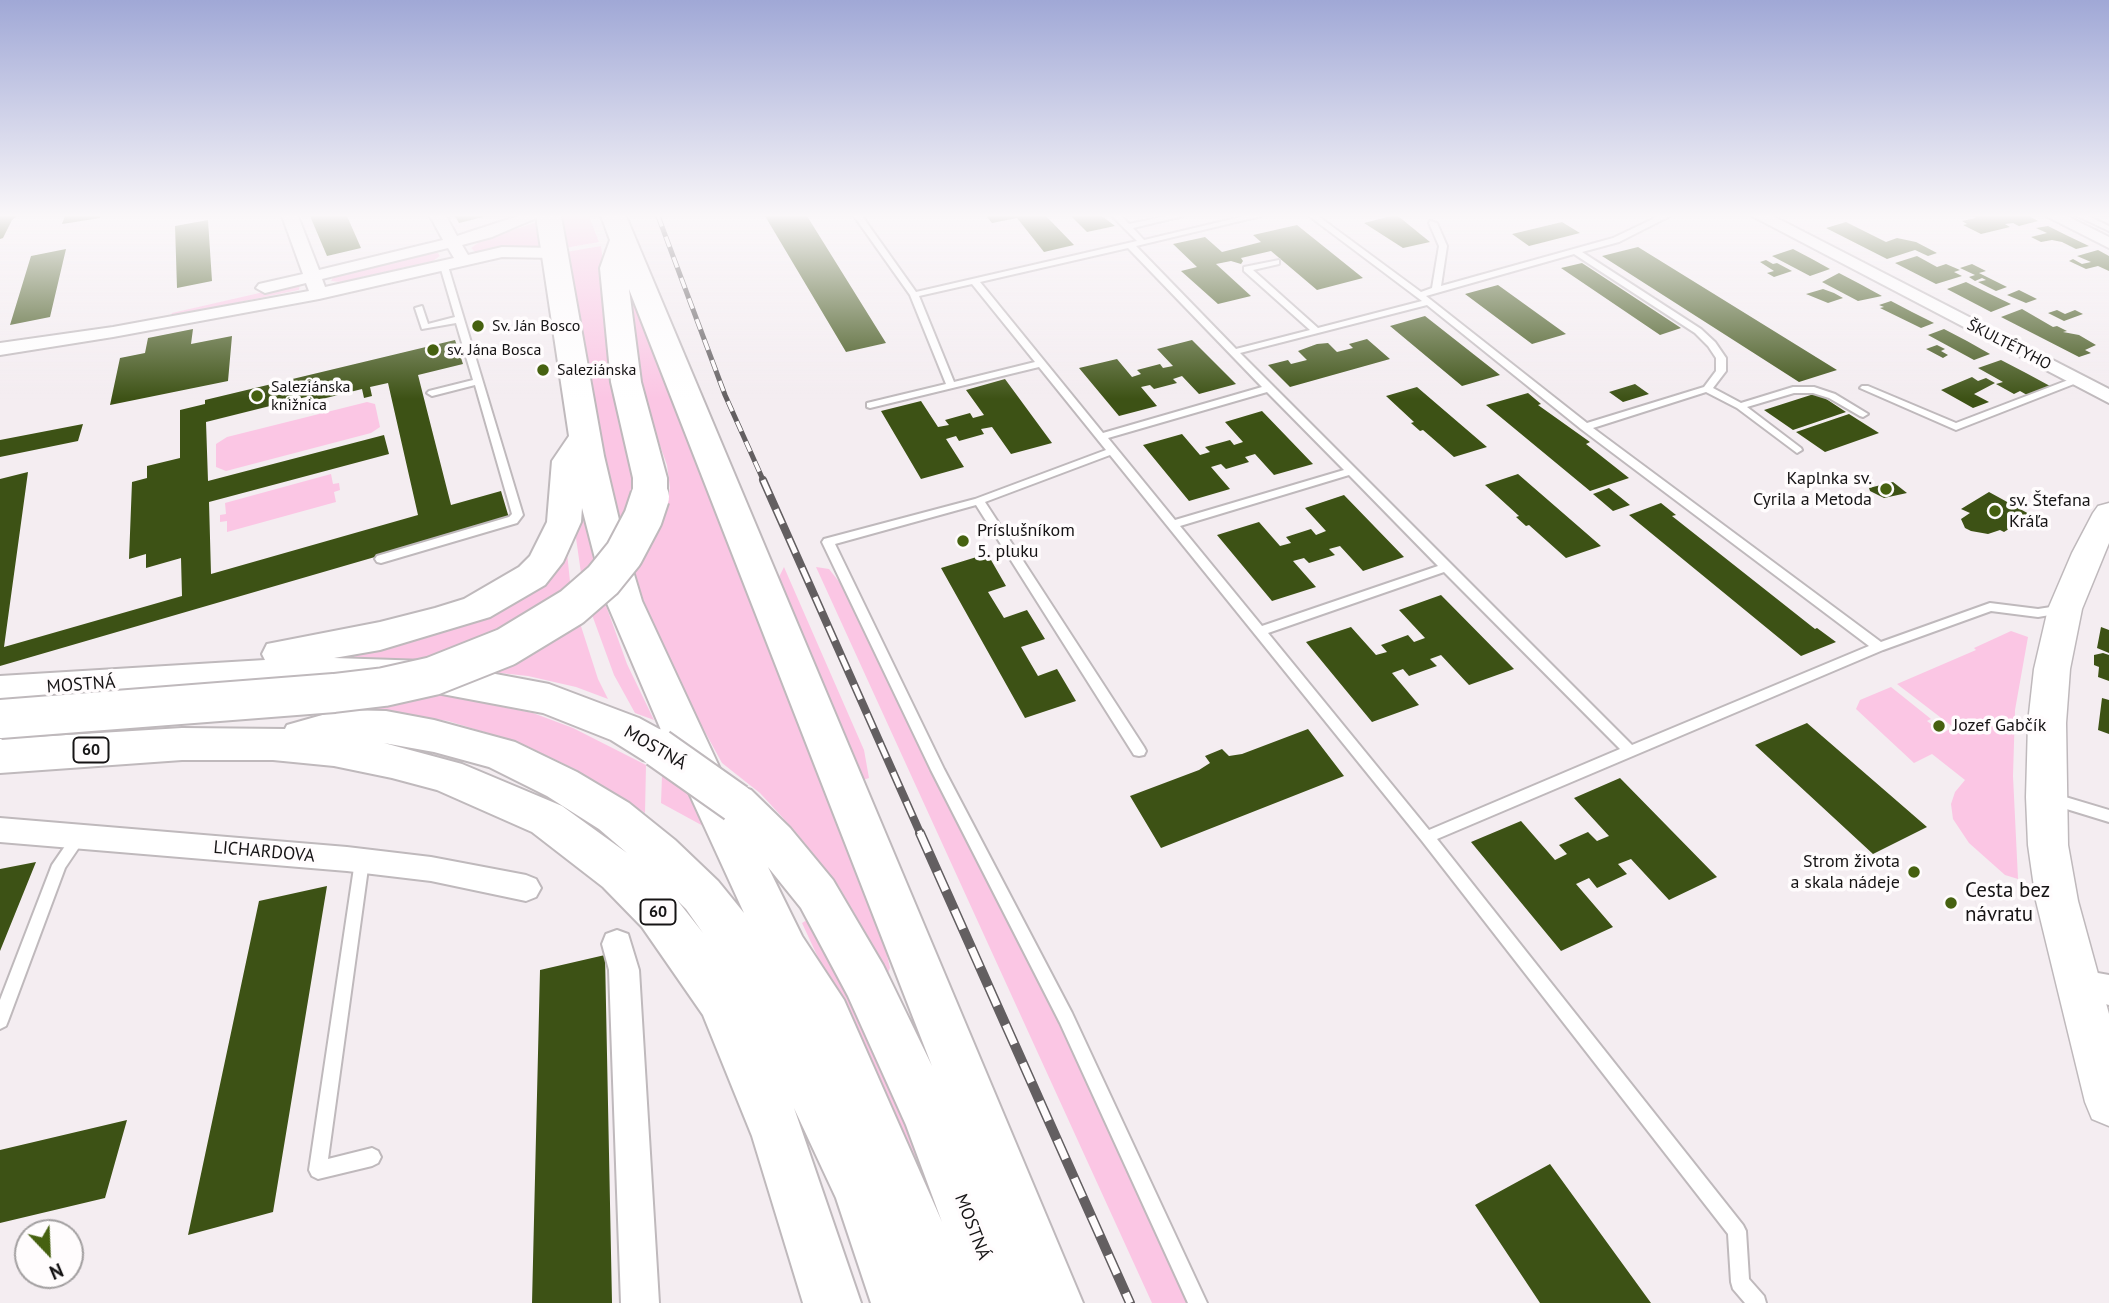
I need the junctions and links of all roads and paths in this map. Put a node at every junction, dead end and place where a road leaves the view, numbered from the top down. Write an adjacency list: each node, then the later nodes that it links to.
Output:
1 (313, 277): 18 (street)
2 (342, 277): 18 (street)
3 (368, 277): 18 (street)
4 (447, 277): 24 (lane)
5 (558, 277): 41 (main road)
6 (613, 277): 56 (main road, bridge)
7 (639, 277): 74 (main road)
8 (901, 277): 20 (lane)
9 (992, 277): 17 (lane)
10 (1167, 277): 27 (lane)
11 (1256, 277): 25 (lane)
12 (1394, 277): 21 (lane)
13 (1438, 277): 19 (lane)
14 (1481, 277): 19 (lane)
15 (1615, 277): 34 (lane)
16 (1877, 277): 29 (street, ŠKULTÉTYHO)
17 (974, 281): 20 (lane); 28 (lane)
18 (316, 285): 26 (street)
19 (1436, 289): 21 (lane)
20 (914, 295): 31 (lane)
21 (1418, 295): 22 (lane)
22 (1429, 302): 25 (lane); 40 (lane)
23 (419, 307): 24 (lane)
24 (460, 319): 30 (lane)
25 (1315, 331): 27 (lane)
26 (8, 347)
27 (1235, 352): 32 (lane)
28 (1041, 364): 31 (lane); 42 (lane)
29 (2076, 380): 33 (lane); 36 (street, ŠKULTÉTYHO)
30 (476, 382): 35 (lane); 49 (lane)
31 (951, 385): 37 (lane)
32 (1269, 388): 42 (lane); 45 (lane)
33 (1865, 388)
34 (1707, 389): 38 (lane); 40 (lane)
35 (432, 393)
36 (2109, 397)
37 (870, 405)
38 (1740, 406): 39 (lane); 43 (lane)
39 (1863, 414)
40 (1584, 426): 53 (lane)
41 (585, 435): 54 (main road); 69 (main road)
42 (1101, 437): 44 (lane)
43 (1797, 450)
44 (1112, 451): 46 (lane); 48 (lane)
45 (1351, 471): 48 (lane); 50 (lane)
46 (979, 501): 58 (lane); 83 (lane)
47 (2109, 513): 51 (street)
48 (1172, 525): 52 (lane)
49 (382, 559)
50 (1446, 567): 52 (lane); 59 (lane)
51 (2065, 609): 53 (lane); 61 (street)
52 (1259, 632): 65 (lane)
53 (1879, 647): 59 (lane)
54 (137, 681): 55 (main road, MOSTNÁ); 81 (main road, MOSTNÁ, bridge)
55 (0, 691)
56 (0, 719)
57 (273, 744): 60 (main road, 60); 76 (main road); 78 (main road, 60)
58 (1139, 751)
59 (1630, 751): 65 (lane)
60 (0, 756)
61 (2046, 797): 62 (lane); 70 (street)
62 (2109, 816)
63 (0, 830): 64 (street, LICHARDOVA)
64 (79, 837): 66 (street, LICHARDOVA); 71 (lane)
65 (1427, 838): 84 (lane)
66 (362, 861): 67 (street, LICHARDOVA); 75 (lane)
67 (526, 888)
68 (617, 944): 77 (street)
69 (785, 951): 76 (main road); 80 (main road)
70 (2095, 987): 72 (street); 73 (street)
71 (0, 1021)
72 (2109, 1041)
73 (2109, 1102)
74 (974, 1107): 81 (main road); 82 (main road)
75 (372, 1157)
76 (857, 1183): 79 (main road)
77 (640, 1303)
78 (832, 1303)
79 (900, 1303)
80 (948, 1303)
81 (1002, 1303)
82 (1054, 1303)
83 (1198, 1303)
84 (1757, 1303)

